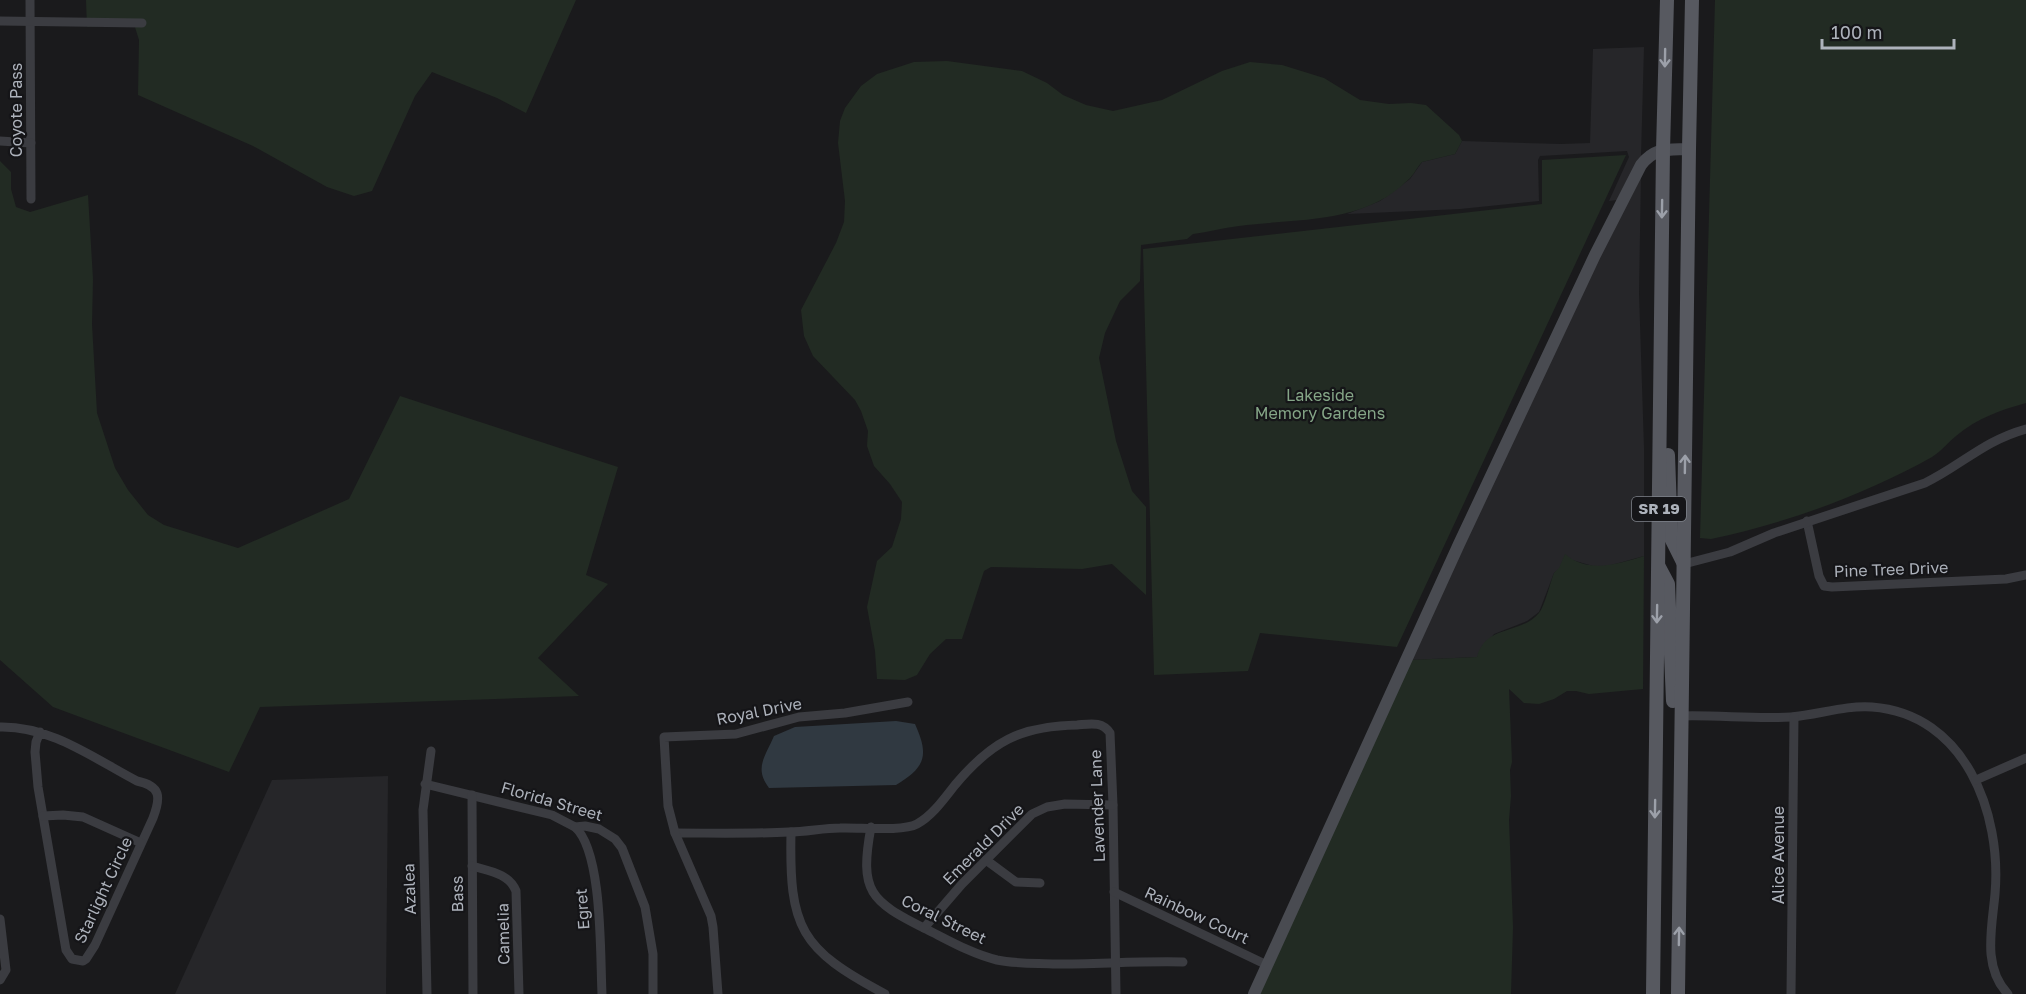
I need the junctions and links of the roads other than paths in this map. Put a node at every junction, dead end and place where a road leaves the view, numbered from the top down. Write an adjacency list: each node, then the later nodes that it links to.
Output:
1 (30, 0): 5 (street, Coyote Pass)
2 (1667, 0): 10 (main road, SR 19, one-way to 10)
3 (1692, 0): 9 (main road, SR 19)
4 (0, 21): 5 (street)
5 (30, 21): 6 (street); 8 (street, Coyote Pass)
6 (142, 23)
7 (0, 141): 8 (street)
8 (31, 143): 11 (street, Coyote Pass)
9 (1689, 149): 10 (street); 16 (main road, SR 19, one-way to 9)
10 (1663, 150): 12 (main road, SR 19, one-way to 12); 45 (street)
11 (31, 199)
12 (1660, 411): 15 (main road, SR 19); 16 (main road)
13 (2026, 429): 14 (street)
14 (1807, 521): 16 (street); 17 (street, Pine Tree Drive)
15 (1658, 564): 25 (main road); 56 (main road, SR 19, one-way to 56)
16 (1684, 564): 19 (main road, SR 19)
17 (2026, 575)
18 (908, 702): 34 (street, Royal Drive)
19 (1682, 716): 20 (street); 25 (main road, SR 19)
20 (1794, 717): 26 (street); 58 (street, Alice Avenue)
21 (0, 727): 22 (street, Starlight Circle)
22 (40, 732): 30 (street, Starlight Circle); 35 (street, Starlight Circle)
23 (431, 752): 27 (street, Azalea)
24 (2026, 758): 26 (street)
25 (1681, 780): 57 (main road, SR 19, one-way to 25)
26 (1976, 780): 59 (street)
27 (425, 784): 28 (street, Florida Street); 47 (street, Azalea)
28 (472, 795): 31 (street, Florida Street); 37 (street, Bass)
29 (1113, 805): 32 (street, Lavender Lane); 36 (street, Emerald Drive); 39 (street, Lavender Lane)
30 (43, 816): 35 (street); 35 (street, Starlight Circle)
31 (575, 827): 50 (street, Egret); 51 (street, Florida Street)
32 (871, 827): 33 (street, Lavender Lane); 42 (street, Coral Street)
33 (791, 832): 34 (street, Lavender Lane); 53 (street)
34 (675, 833): 52 (street, Royal Drive)
35 (141, 843)
36 (986, 860): 38 (street); 42 (street, Emerald Drive)
37 (472, 866): 48 (street, Bass); 49 (street, Camelia)
38 (1040, 883)
39 (1114, 892): 44 (street, Lavender Lane); 45 (street, Rainbow Court)
40 (0, 919): 41 (street)
41 (0, 924): 46 (street)
42 (924, 928): 44 (street, Coral Street)
43 (1183, 962): 44 (street, Coral Street)
44 (1115, 963): 54 (street, Lavender Lane)
45 (1267, 965): 55 (street)
46 (0, 980)
47 (427, 994)
48 (473, 994)
49 (519, 994)
50 (602, 994)
51 (653, 994)
52 (718, 994)
53 (885, 994)
54 (1116, 994)
55 (1254, 994)
56 (1653, 994)
57 (1678, 994)
58 (1791, 994)
59 (2008, 994)

